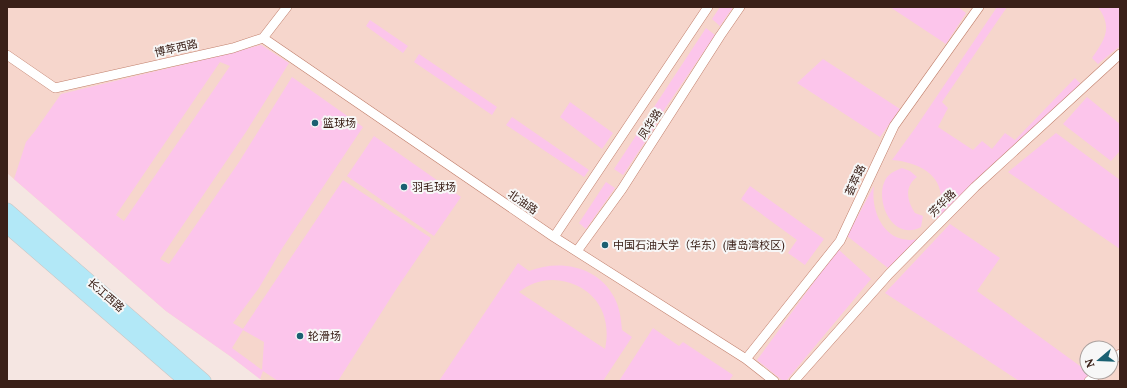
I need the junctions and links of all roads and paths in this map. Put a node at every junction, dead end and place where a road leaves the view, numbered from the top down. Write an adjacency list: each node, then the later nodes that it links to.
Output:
1 (287, 7): 5 (street)
2 (708, 7): 10 (street, 凤华路)
3 (740, 7): 11 (street, 凤华路)
4 (980, 7): 12 (street, 荟萃路)
5 (263, 38): 7 (street, 博萃西路); 10 (street, 北油路)
6 (1120, 54): 16 (street, 芳华路)
7 (8, 58)
8 (7, 210): 14 (main road, 长江西路)
9 (7, 226): 13 (main road, 长江西路)
10 (554, 237): 11 (street, 北油路)
11 (577, 251): 12 (street, 北油路)
12 (746, 359): 15 (street, 北油路)
13 (186, 381)
14 (204, 381)
15 (774, 381)
16 (794, 381)

